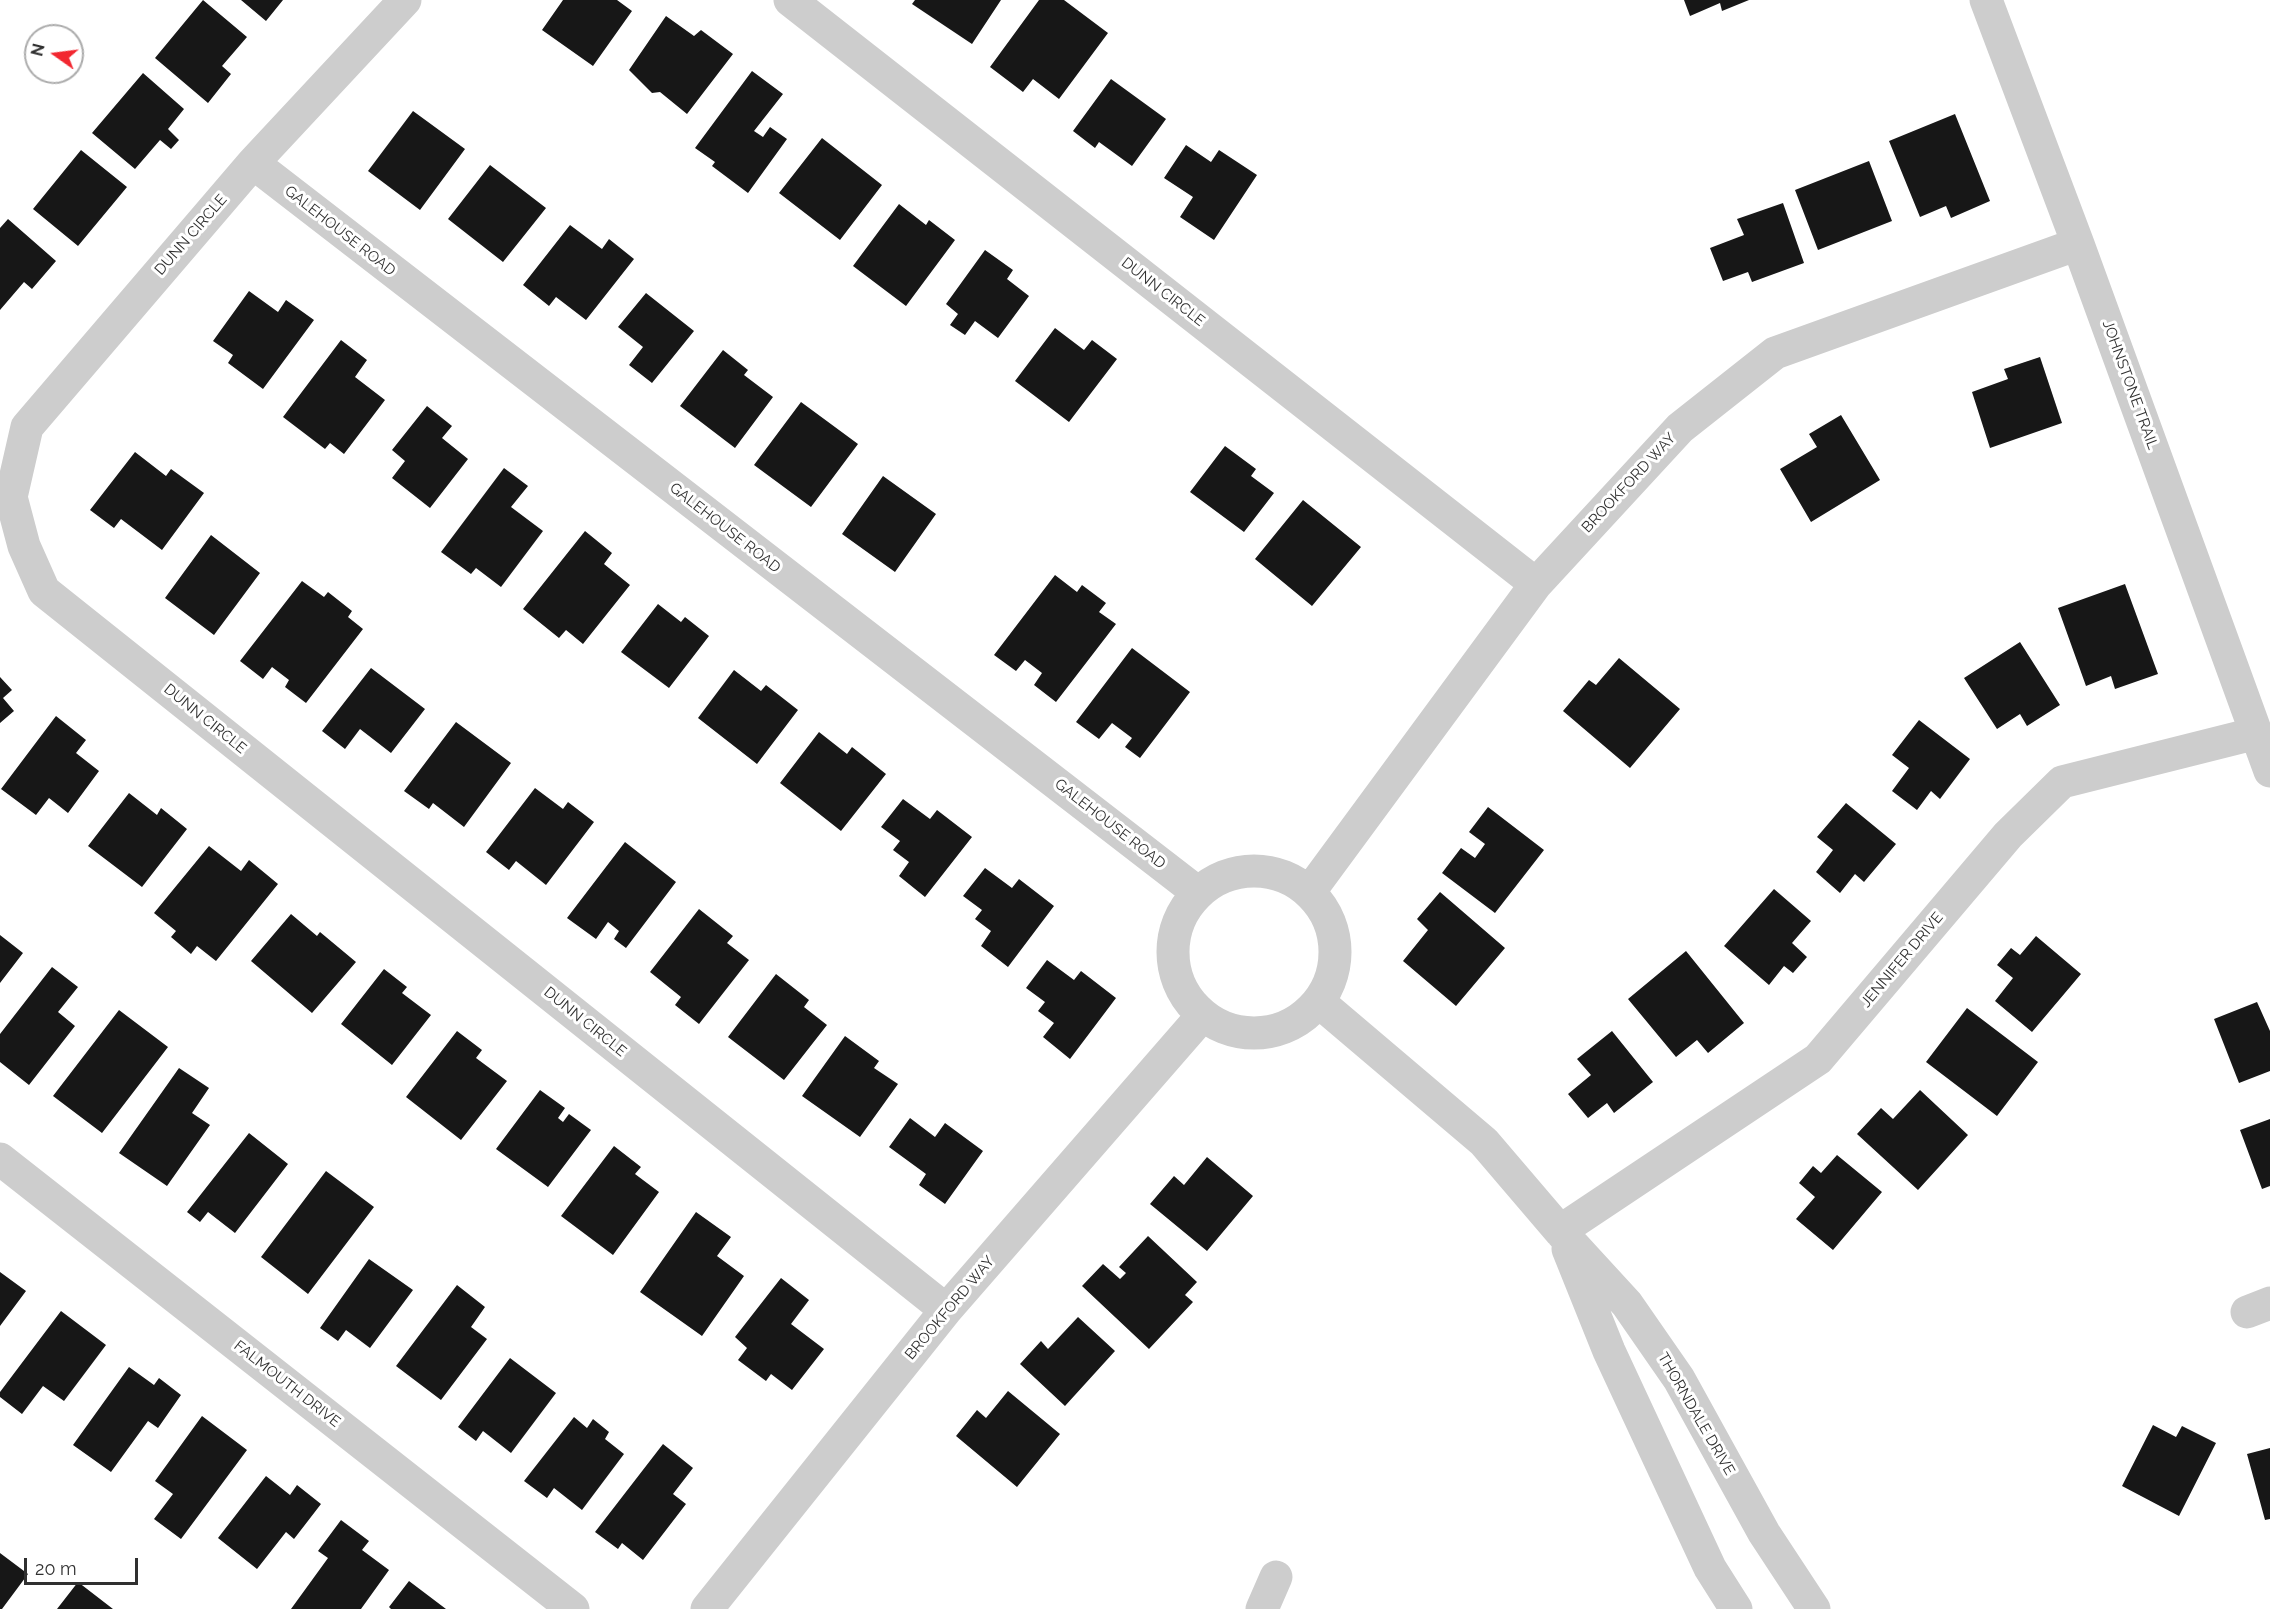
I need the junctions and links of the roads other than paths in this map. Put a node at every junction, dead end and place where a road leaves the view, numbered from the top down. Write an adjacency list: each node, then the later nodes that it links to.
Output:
1 (405, 0): 4 (street, DUNN CIRCLE)
2 (789, 0): 6 (street, DUNN CIRCLE)
3 (1986, 0): 5 (street, JOHNSTONE TRAIL)
4 (253, 164): 10 (street, GALEHOUSE ROAD); 15 (street, DUNN CIRCLE)
5 (2078, 244): 6 (street, BROOKFORD WAY); 7 (street, JOHNSTONE TRAIL)
6 (1536, 584): 9 (street, BROOKFORD WAY)
7 (2257, 733): 8 (street, JOHNSTONE TRAIL); 14 (street, JENNIFER DRIVE)
8 (2270, 771)
9 (1310, 891): 10 (street); 11 (street)
10 (1197, 892): 12 (street)
11 (1319, 1002): 12 (street); 14 (street, THORNDALE DRIVE)
12 (1202, 1016): 15 (street, BROOKFORD WAY)
13 (0, 1159): 17 (street, FALMOUTH DRIVE)
14 (1560, 1231): 20 (street, THORNDALE DRIVE); 21 (street, THORNDALE DRIVE)
15 (946, 1310): 18 (street, BROOKFORD WAY)
16 (1276, 1577): 19 (street)
17 (573, 1609)
18 (707, 1609)
19 (1262, 1609)
20 (1736, 1609)
21 (1814, 1609)

